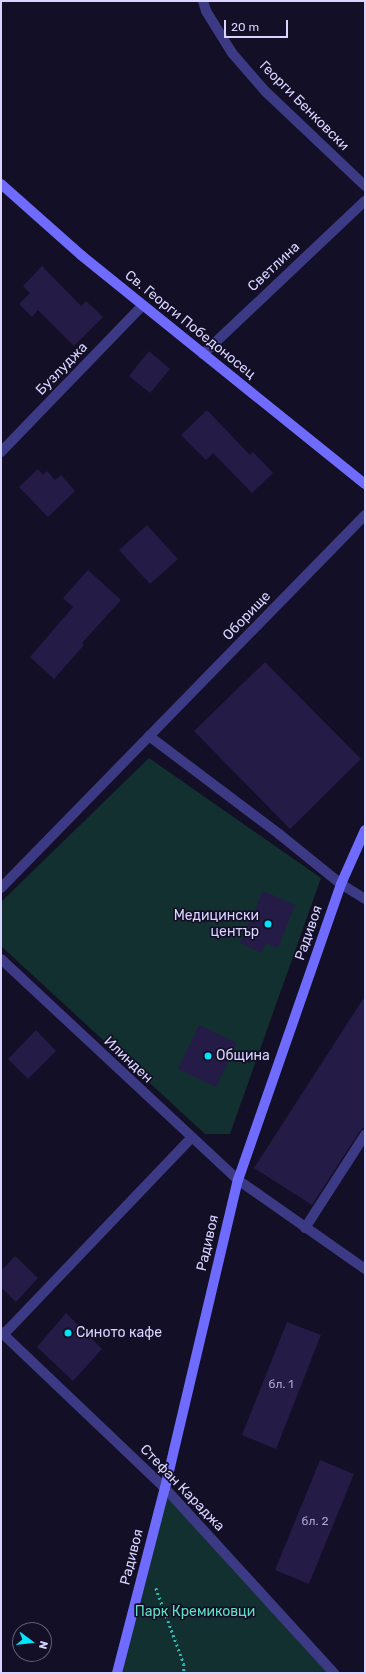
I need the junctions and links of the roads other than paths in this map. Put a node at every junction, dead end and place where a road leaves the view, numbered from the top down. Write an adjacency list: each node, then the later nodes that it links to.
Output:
1 (203, 1): 3 (street, Георги Бенковски)
2 (1, 184): 5 (street, Св. Георги Победоносец)
3 (365, 186)
4 (365, 201): 6 (street, Светлина)
5 (142, 306): 6 (street, Св. Георги Победоносец); 7 (street, Бузлуджа)
6 (203, 354): 8 (street, Св. Георги Победоносец)
7 (1, 452)
8 (365, 484)
9 (365, 515): 10 (street, Оборище)
10 (149, 736): 12 (street); 13 (street, Оборище)
11 (365, 830): 12 (street, Радивоя)
12 (341, 884): 14 (street); 18 (street, Радивоя)
13 (1, 888)
14 (365, 899)
15 (1, 959): 17 (street, Илинден)
16 (365, 1135): 19 (street)
17 (191, 1138): 18 (street, Илинден); 21 (street)
18 (238, 1180): 19 (street, Илинден); 22 (street, Радивоя)
19 (305, 1228): 20 (street, Илинден)
20 (365, 1269)
21 (2, 1333): 22 (street, Стефан Караджа)
22 (164, 1488): 23 (street, Радивоя); 24 (street, Стефан Караджа)
23 (117, 1673)
24 (334, 1673)

